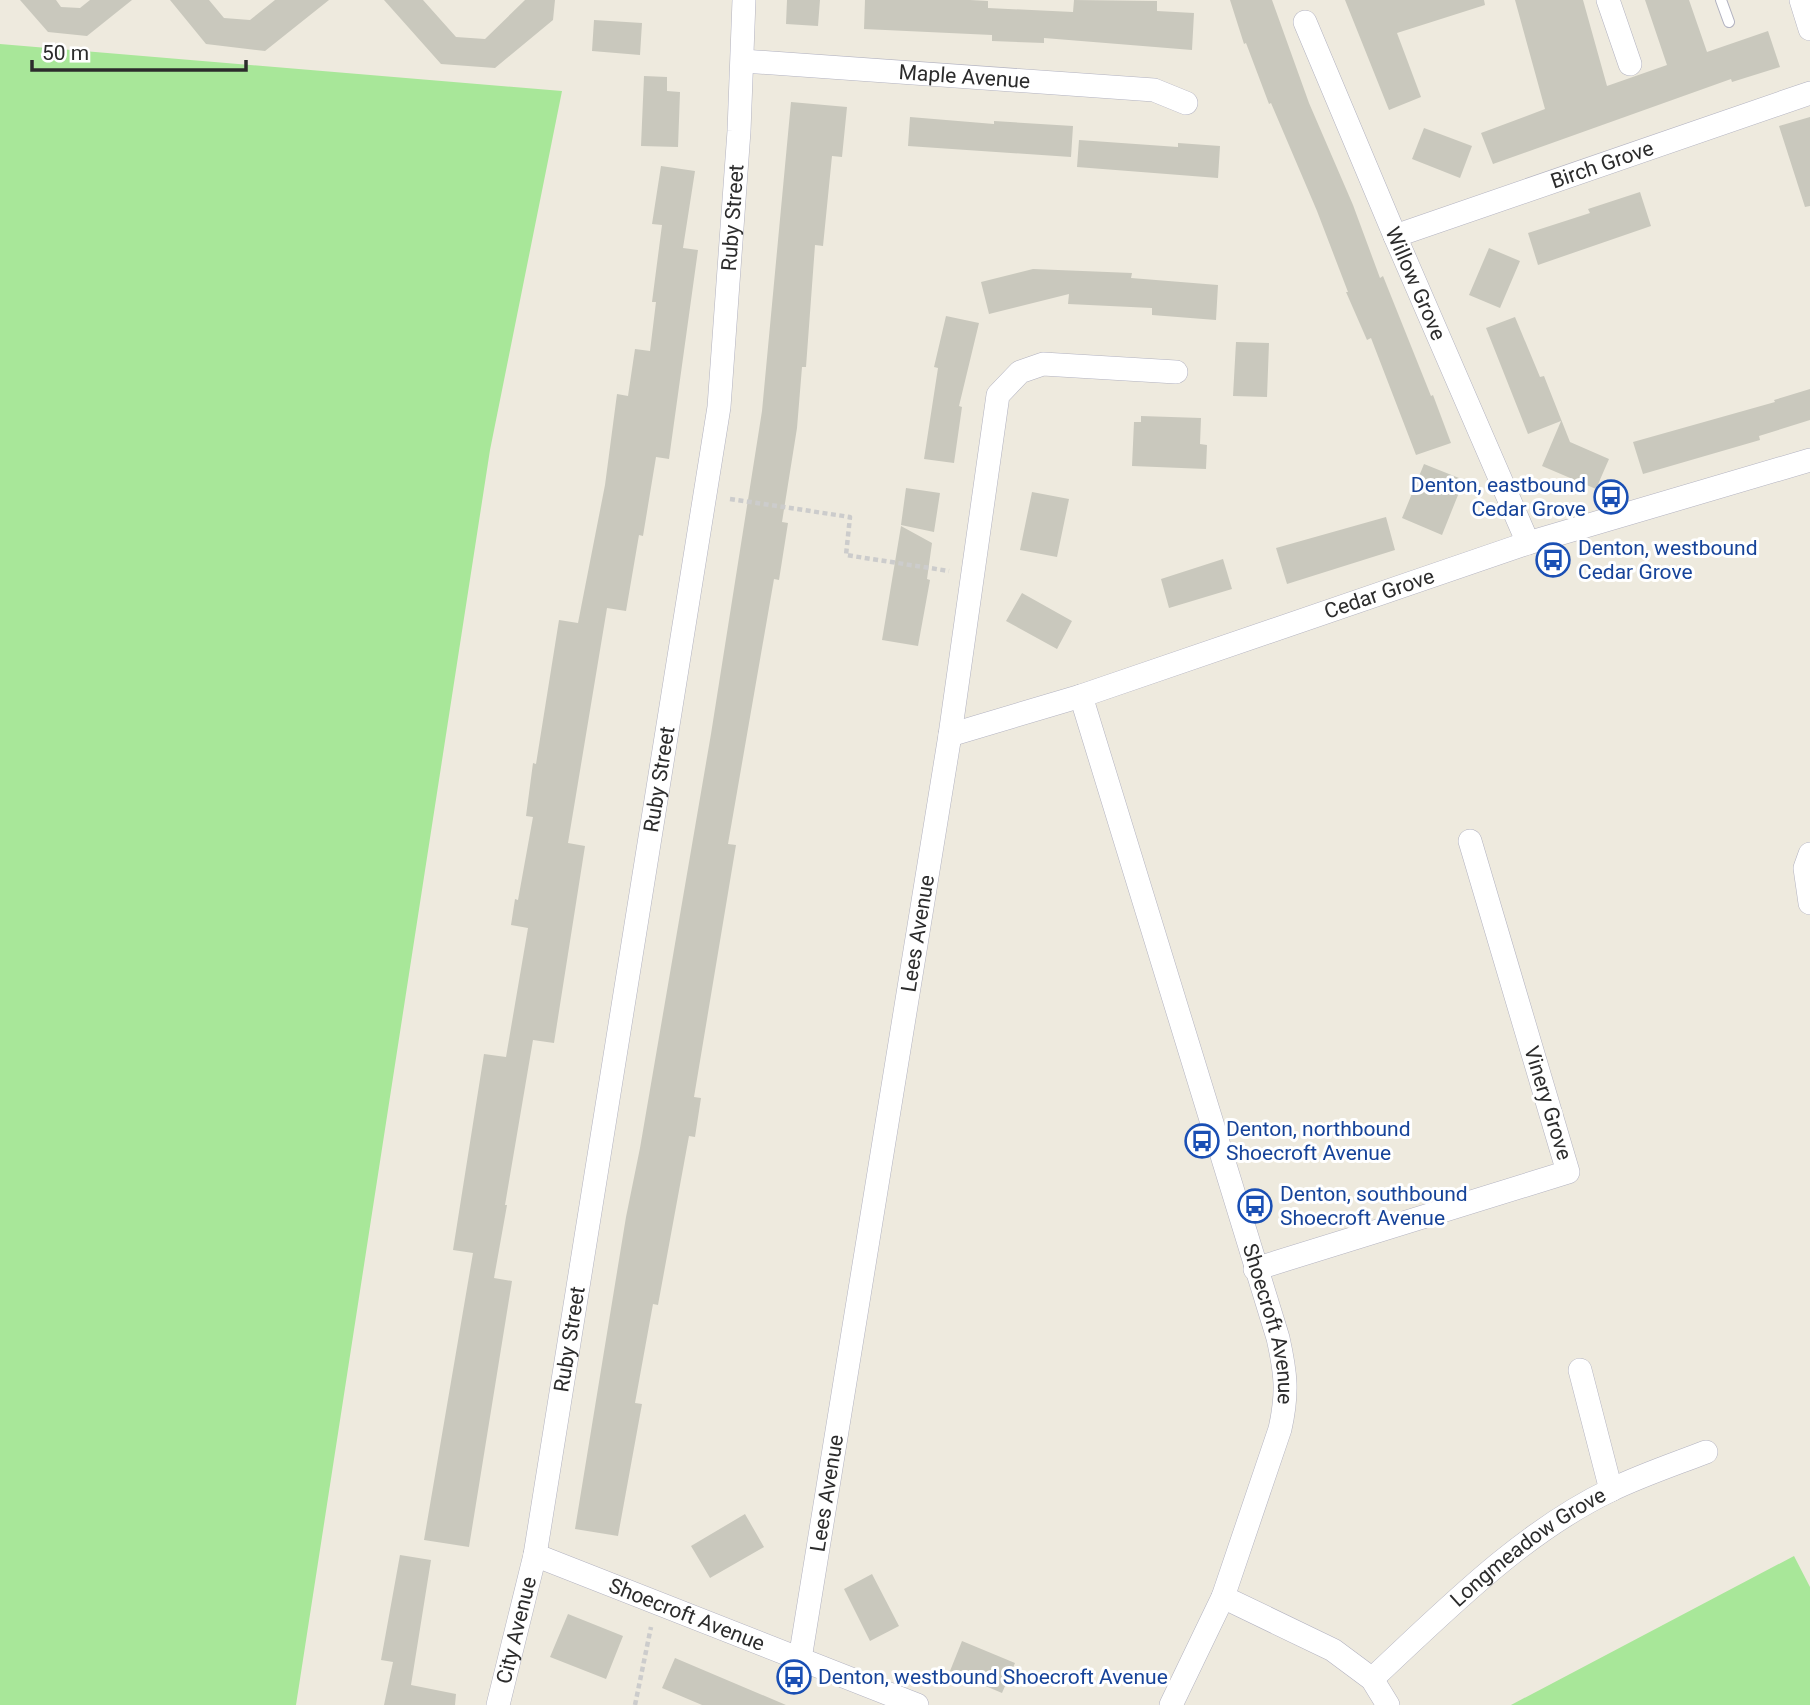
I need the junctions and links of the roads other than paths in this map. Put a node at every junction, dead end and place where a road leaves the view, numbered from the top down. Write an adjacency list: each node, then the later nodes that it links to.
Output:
1 (744, 0): 8 (street, Ruby Street)
2 (1608, 0): 9 (street)
3 (1721, 0): 6 (lane)
4 (1801, 0): 7 (street)
5 (1305, 22): 12 (street, Willow Grove)
6 (1729, 22)
7 (1810, 29)
8 (743, 61): 11 (street, Maple Avenue); 25 (street, Ruby Street)
9 (1630, 64)
10 (1810, 93): 12 (street, Birch Grove)
11 (1186, 103)
12 (1395, 236): 15 (street, Willow Grove)
13 (1176, 372): 17 (street, Lees Avenue)
14 (1810, 460): 15 (street, Cedar Grove)
15 (1528, 543): 16 (street, Cedar Grove)
16 (1081, 696): 17 (street, Cedar Grove); 21 (street, Shoecroft Avenue)
17 (950, 735): 27 (street, Lees Avenue)
18 (1470, 841): 21 (street, Vinery Grove)
19 (1810, 854): 20 (street)
20 (1810, 903)
21 (1255, 1269): 26 (street, Shoecroft Avenue)
22 (1580, 1370): 24 (street)
23 (1706, 1452): 24 (street, Longmeadow Grove)
24 (1611, 1490): 28 (street, Longmeadow Grove)
25 (535, 1555): 27 (street, Shoecroft Avenue); 29 (street, City Avenue)
26 (1223, 1597): 28 (street); 31 (street, Shoecroft Avenue)
27 (800, 1659): 30 (street, Shoecroft Avenue)
28 (1372, 1679): 32 (street)
29 (498, 1705)
30 (917, 1705)
31 (1171, 1705)
32 (1388, 1705)

